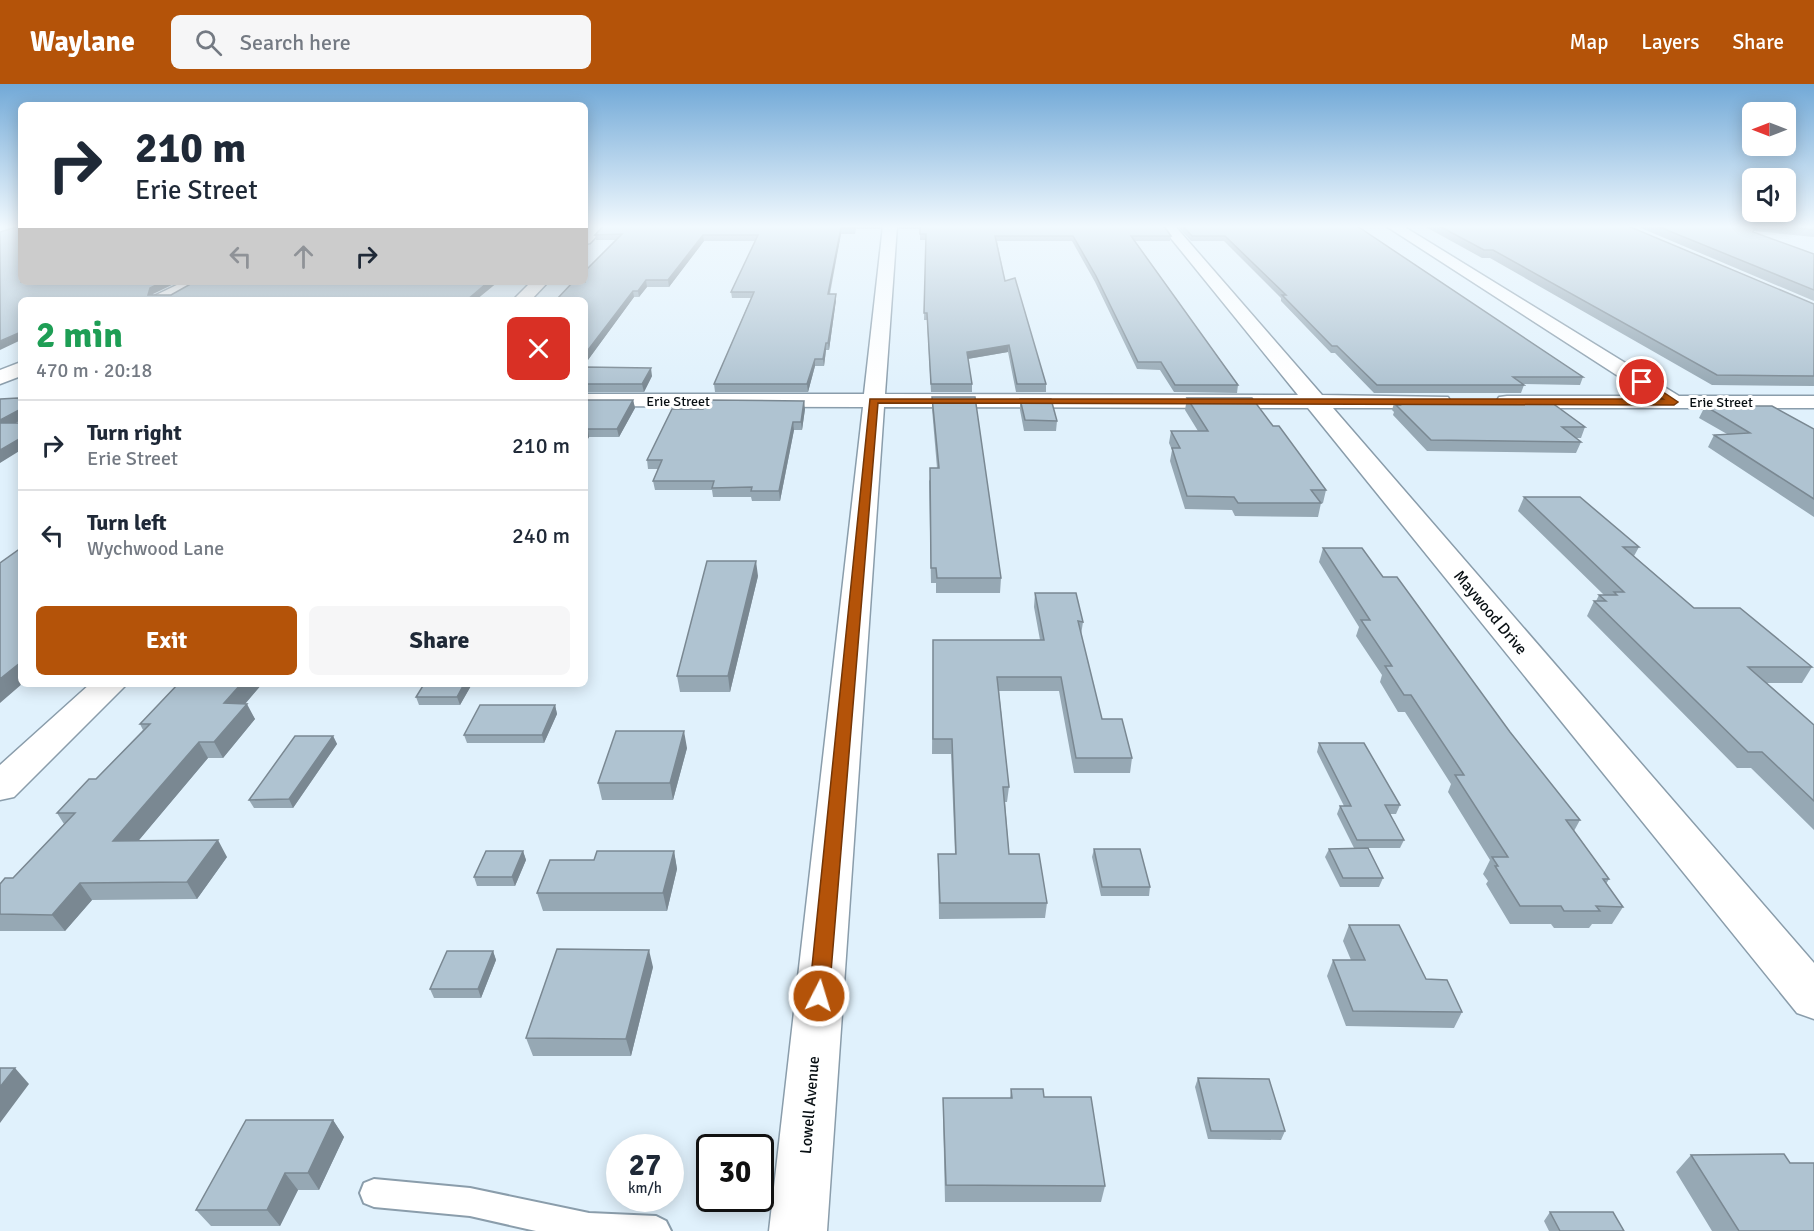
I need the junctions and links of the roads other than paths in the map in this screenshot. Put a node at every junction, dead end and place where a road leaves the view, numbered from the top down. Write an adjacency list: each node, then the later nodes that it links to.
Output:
1 (885, 280): 11 (street, Lowell Avenue)
2 (1212, 280): 12 (street, Maywood Drive)
3 (1478, 280): 15 (street)
4 (190, 285): 6 (street)
5 (537, 285): 7 (street)
6 (166, 297)
7 (524, 297)
8 (18, 369): 9 (street)
9 (0, 378)
10 (588, 400): 11 (street, Erie Street)
11 (874, 401): 12 (street, Erie Street); 22 (street, Lowell Avenue)
12 (1314, 402): 13 (street, Erie Street); 19 (street, Maywood Drive)
13 (1462, 402)
14 (1485, 402): 15 (street, Erie Street)
15 (1674, 402): 16 (street, Erie Street)
16 (1812, 403)
17 (107, 687): 18 (street)
18 (0, 787)
19 (1814, 998)
20 (374, 1193): 21 (lane)
21 (656, 1231)
22 (798, 1231)

